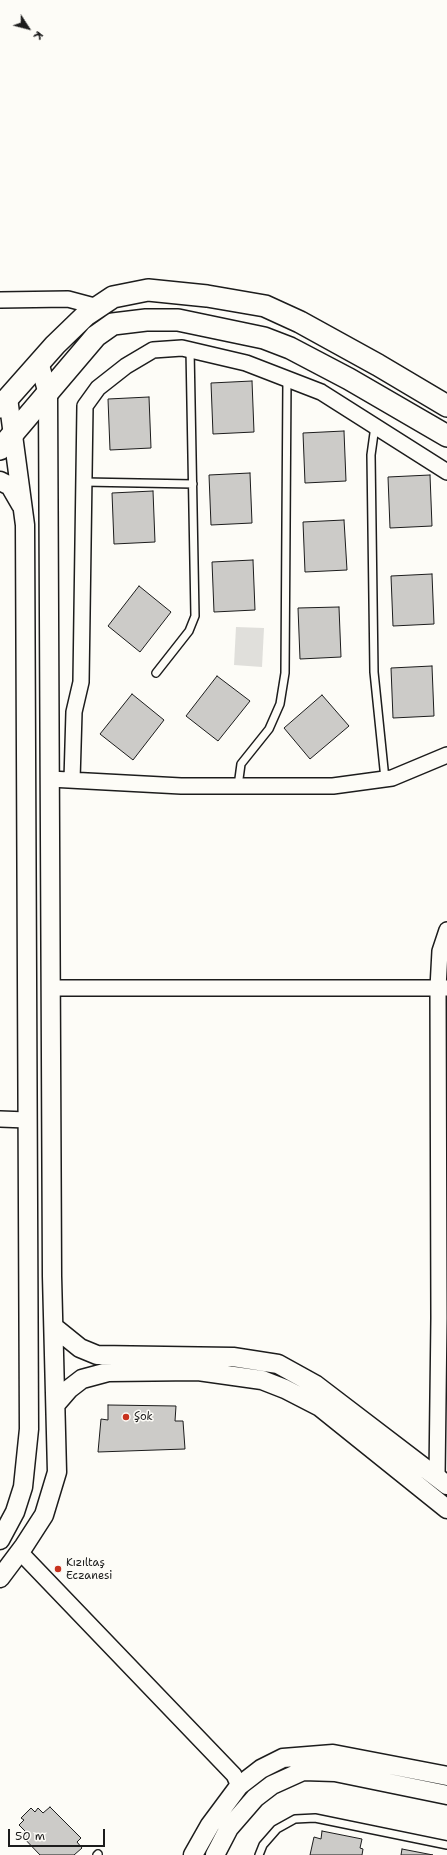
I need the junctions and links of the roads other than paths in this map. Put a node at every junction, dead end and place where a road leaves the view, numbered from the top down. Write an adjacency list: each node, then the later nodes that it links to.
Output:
1 (0, 300): 2 (street)
2 (98, 307): 4 (main road); 8 (main road)
3 (190, 349): 5 (street); 15 (street); 16 (lane)
4 (39, 362): 6 (street); 7 (main road)
5 (287, 378): 9 (street); 23 (lane)
6 (48, 394): 10 (main road); 11 (main road); 20 (street)
7 (4, 403): 10 (street)
8 (447, 406)
9 (375, 426): 13 (street); 21 (lane)
10 (13, 434): 12 (main road); 17 (street)
11 (447, 436)
12 (0, 450)
13 (447, 472)
14 (0, 481): 17 (street)
15 (84, 482): 16 (lane); 22 (street)
16 (192, 484): 18 (lane)
17 (23, 508): 28 (street)
18 (156, 674)
19 (447, 755): 21 (street)
20 (50, 779): 22 (street); 25 (street)
21 (385, 779): 23 (street)
22 (72, 780): 23 (street)
23 (238, 786)
24 (447, 930): 26 (street)
25 (51, 988): 26 (street); 31 (street)
26 (442, 988): 29 (street)
27 (0, 1119): 28 (street)
28 (27, 1120): 35 (street)
29 (443, 1176): 30 (street)
30 (443, 1266): 33 (street)
31 (54, 1327): 32 (street); 33 (street)
32 (56, 1404): 34 (street); 36 (street)
33 (442, 1481)
34 (447, 1509)
35 (0, 1540)
36 (20, 1552): 37 (street); 39 (street)
37 (0, 1578)
38 (447, 1776): 39 (street)
39 (238, 1786): 42 (street)
40 (447, 1795): 43 (street)
41 (447, 1845): 44 (lane)
42 (193, 1855)
43 (215, 1855)
44 (259, 1855)

